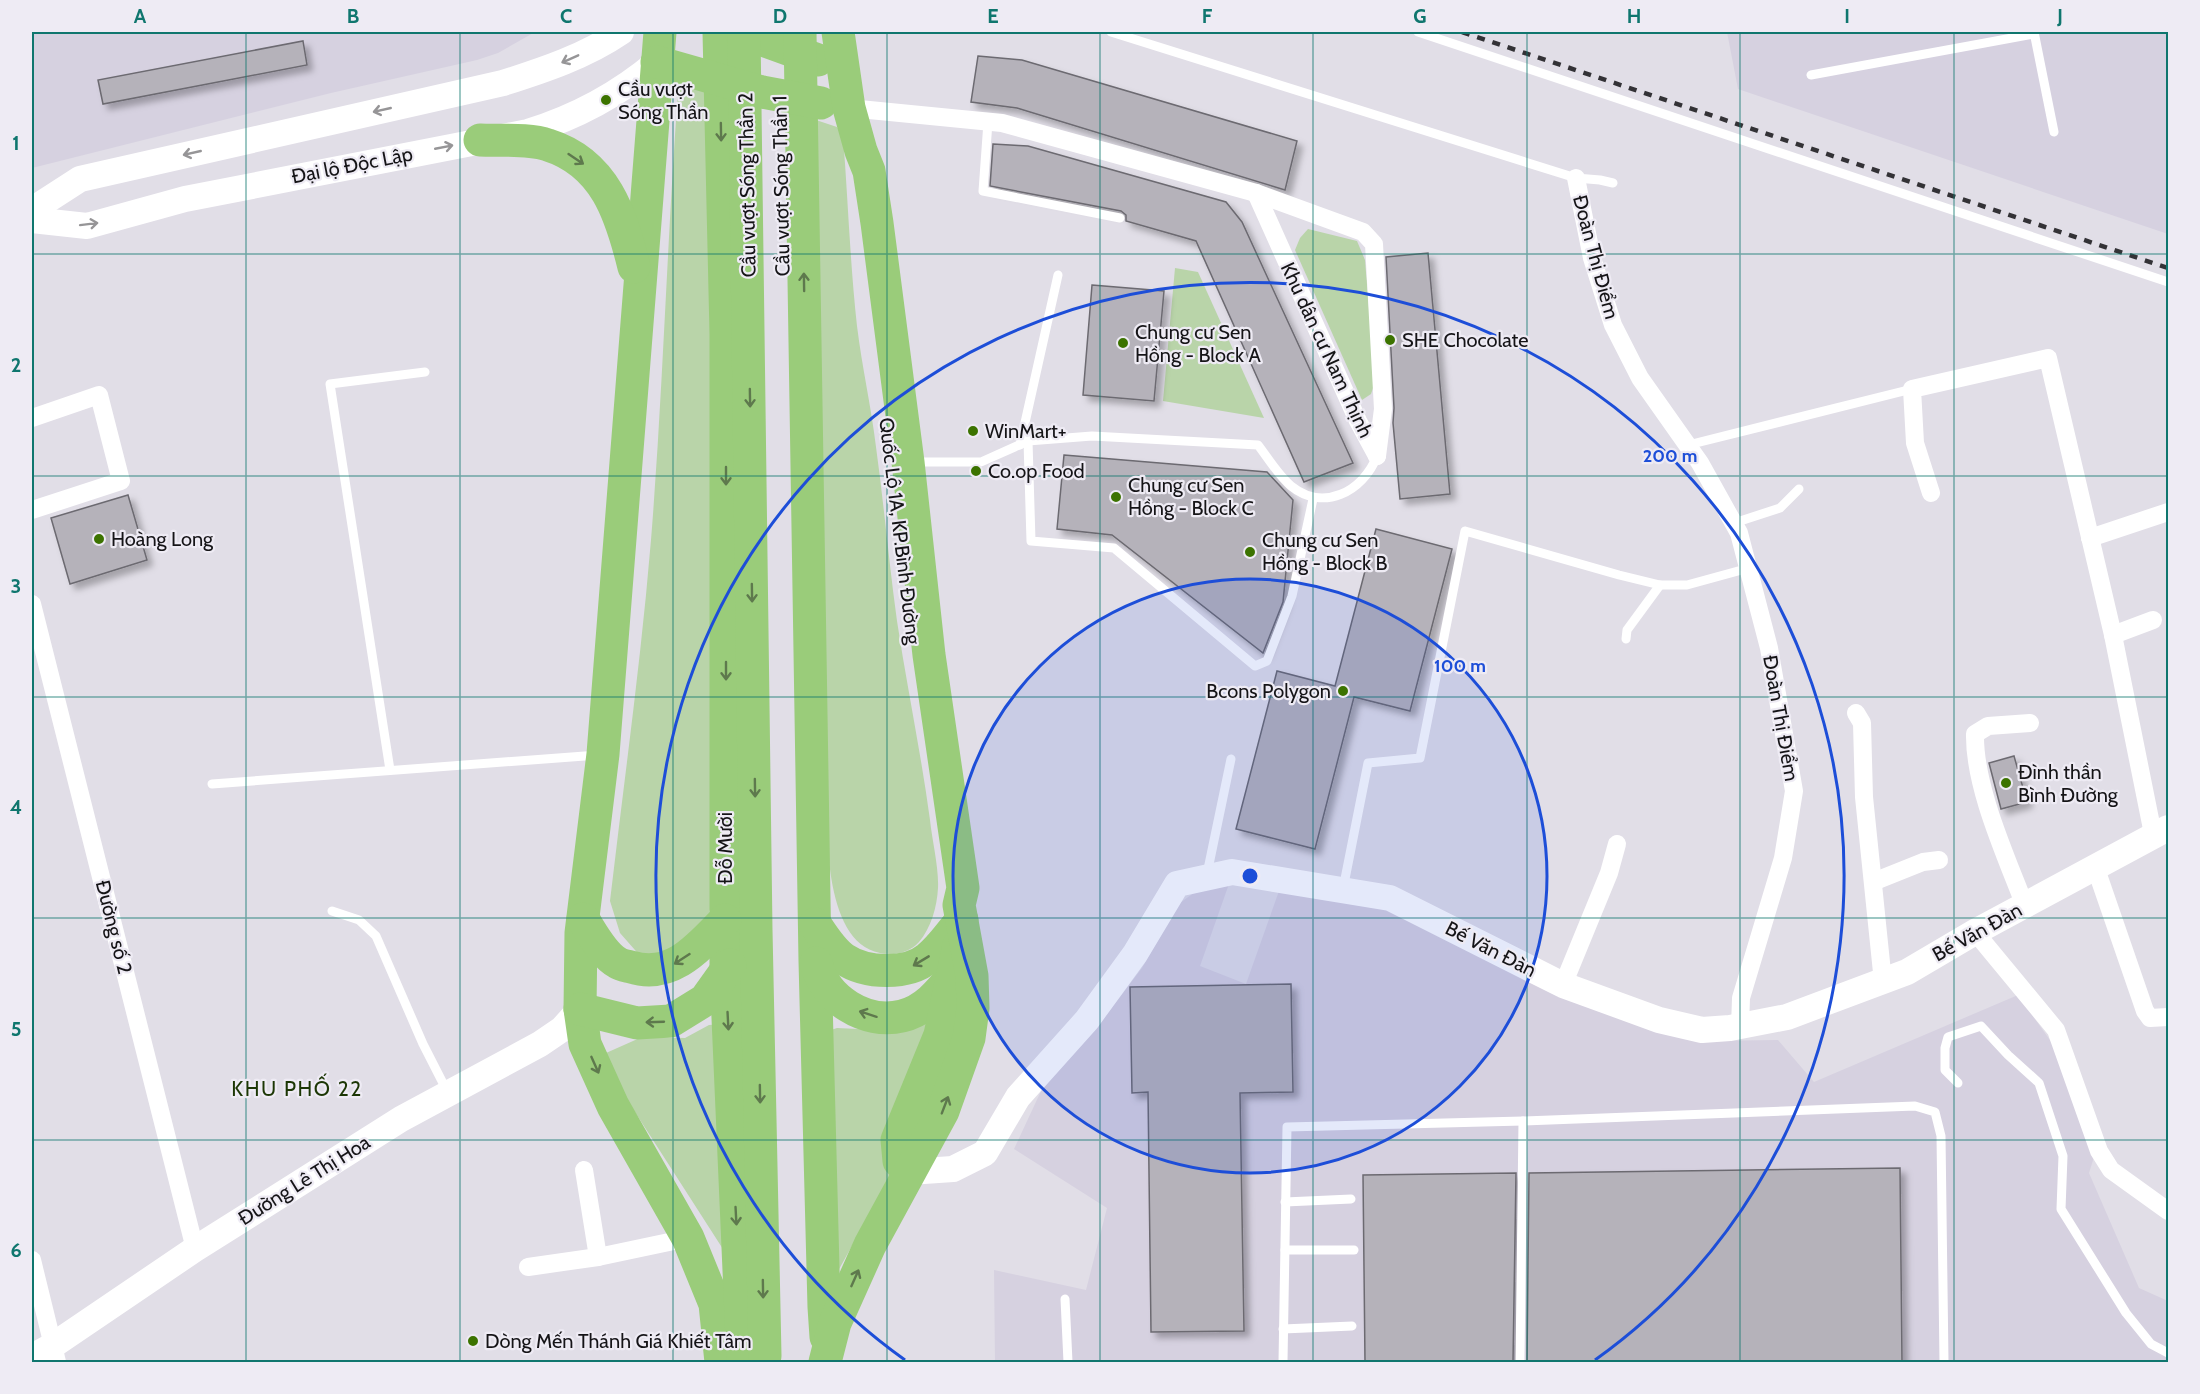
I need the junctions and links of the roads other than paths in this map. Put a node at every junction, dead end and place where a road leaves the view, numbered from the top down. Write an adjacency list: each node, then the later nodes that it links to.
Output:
1 (621, 32): 21 (street, one-way to 21)
2 (718, 32): 27 (highway, Cầu vượt Sóng Thần 2, one-way to 27)
3 (743, 32): 11 (highway); 27 (highway, Cầu vượt Sóng Thần 2)
4 (778, 32): 28 (highway, Cầu vượt Sóng Thần 1)
5 (800, 32): 28 (highway, Cầu vượt Sóng Thần 1, one-way to 5)
6 (838, 32): 11 (highway)
7 (1111, 32): 18 (lane, Đoàn Thị Điểm)
8 (1418, 32): 25 (lane)
9 (2034, 33): 12 (lane); 15 (lane)
10 (659, 47): 13 (highway); 16 (street, Đại lộ Độc Lập); 26 (highway)
11 (843, 64): 13 (highway)
12 (1811, 75)
13 (849, 108): 14 (street, Khu dân cư Nam Thịnh); 17 (highway)
14 (988, 122): 20 (street, Khu dân cư Nam Thịnh); 22 (lane)
15 (2054, 132)
16 (480, 140): 23 (street, Đại lộ Độc Lập, one-way to 16); 26 (highway, one-way to 26)
17 (861, 152): 35 (highway); 65 (highway, Quốc Lộ 1A, KP.Bình Đường)
18 (1576, 178): 19 (lane); 33 (street, Đoàn Thị Điểm)
19 (1613, 183)
20 (1256, 193): 34 (street, Khu dân cư Nam Thịnh); 34 (street, Khu dân cư Nam Thịnh)
21 (32, 210)
22 (1120, 218)
23 (32, 220)
24 (1058, 274): 32 (lane)
25 (2169, 282)
26 (639, 291): 51 (highway)
27 (738, 337): 67 (highway, Đỗ Mười, one-way to 67); 68 (highway, Đỗ Mười, one-way to 68)
28 (795, 340): 64 (highway)
29 (425, 372): 53 (lane)
30 (1912, 389): 33 (lane); 37 (street); 42 (street)
31 (32, 418): 39 (street)
32 (1024, 443): 35 (lane); 38 (lane); 38 (lane)
33 (1688, 445): 41 (street, Đoàn Thị Điểm)
34 (1377, 456): 38 (lane)
35 (908, 462): 65 (highway)
36 (1798, 489): 41 (lane)
37 (1931, 493)
38 (1314, 499)
39 (32, 510)
40 (2169, 512): 42 (street)
41 (1734, 523): 43 (street, Đoàn Thị Điểm)
42 (2090, 538): 47 (street)
43 (1749, 568): 44 (lane); 77 (street, Đoàn Thị Điểm)
44 (1660, 585): 48 (lane); 61 (lane)
45 (32, 604): 87 (street, Đường số 2)
46 (2154, 620): 47 (street)
47 (2113, 635): 55 (street)
48 (1626, 639)
49 (1856, 713): 60 (street)
50 (2030, 723): 62 (street)
51 (603, 754): 53 (lane); 66 (highway)
52 (1231, 759): 59 (lane)
53 (390, 770): 54 (lane)
54 (212, 784)
55 (2161, 831): 58 (street, Bế Văn Đàn)
56 (1617, 844): 74 (street)
57 (1939, 860): 60 (street)
58 (2095, 866): 62 (street, Bế Văn Đàn); 76 (street)
59 (1207, 876): 61 (street, Bế Văn Đàn); 82 (street, Bế Văn Đàn)
60 (1873, 882): 73 (street)
61 (1343, 891): 74 (street, Bế Văn Đàn)
62 (2025, 906): 69 (street, Bế Văn Đàn)
63 (332, 911): 79 (lane)
64 (806, 912): 65 (highway, one-way to 64); 70 (highway); 98 (highway)
65 (961, 913): 72 (highway); 82 (highway, one-way to 65)
66 (583, 919): 67 (highway, one-way to 66); 75 (highway)
67 (725, 920): 71 (highway, Đỗ Mười)
68 (756, 930): 71 (highway); 101 (highway, Đỗ Mười, one-way to 101)
69 (1975, 932): 73 (street, Bế Văn Đàn); 85 (street)
70 (815, 961): 72 (highway, one-way to 70); 98 (highway)
71 (726, 972): 75 (highway, one-way to 75); 100 (highway, Đỗ Mười, one-way to 100)
72 (952, 976): 82 (highway)
73 (1883, 982): 77 (street, Bế Văn Đàn)
74 (1563, 986): 77 (street, Bế Văn Đàn)
75 (580, 1009): 79 (street, Đường Lê Thị Hoa); 86 (highway, one-way to 86)
76 (2169, 1017)
77 (1740, 1027)
78 (1958, 1083): 96 (lane)
79 (448, 1093): 87 (street, Đường Lê Thị Hoa)
80 (1523, 1121): 84 (lane); 104 (lane); 105 (lane)
81 (584, 1170): 90 (street)
82 (909, 1173): 98 (highway, one-way to 82)
83 (1351, 1199): 84 (lane)
84 (1285, 1202): 88 (lane)
85 (2169, 1211)
86 (688, 1238): 90 (street); 99 (highway)
87 (195, 1249): 97 (street, Đường Lê Thị Hoa)
88 (1285, 1250): 89 (lane); 95 (lane)
89 (1354, 1250)
90 (598, 1257): 92 (street)
91 (32, 1260): 97 (street)
92 (528, 1267)
93 (1065, 1299): 102 (lane)
94 (1352, 1326): 95 (lane)
95 (1283, 1329): 103 (lane)
96 (2169, 1353)
97 (47, 1355)
98 (823, 1360)
99 (721, 1362)
100 (743, 1362)
101 (765, 1362)
102 (1068, 1362)
103 (1283, 1362)
104 (1520, 1362)
105 (1944, 1362)

